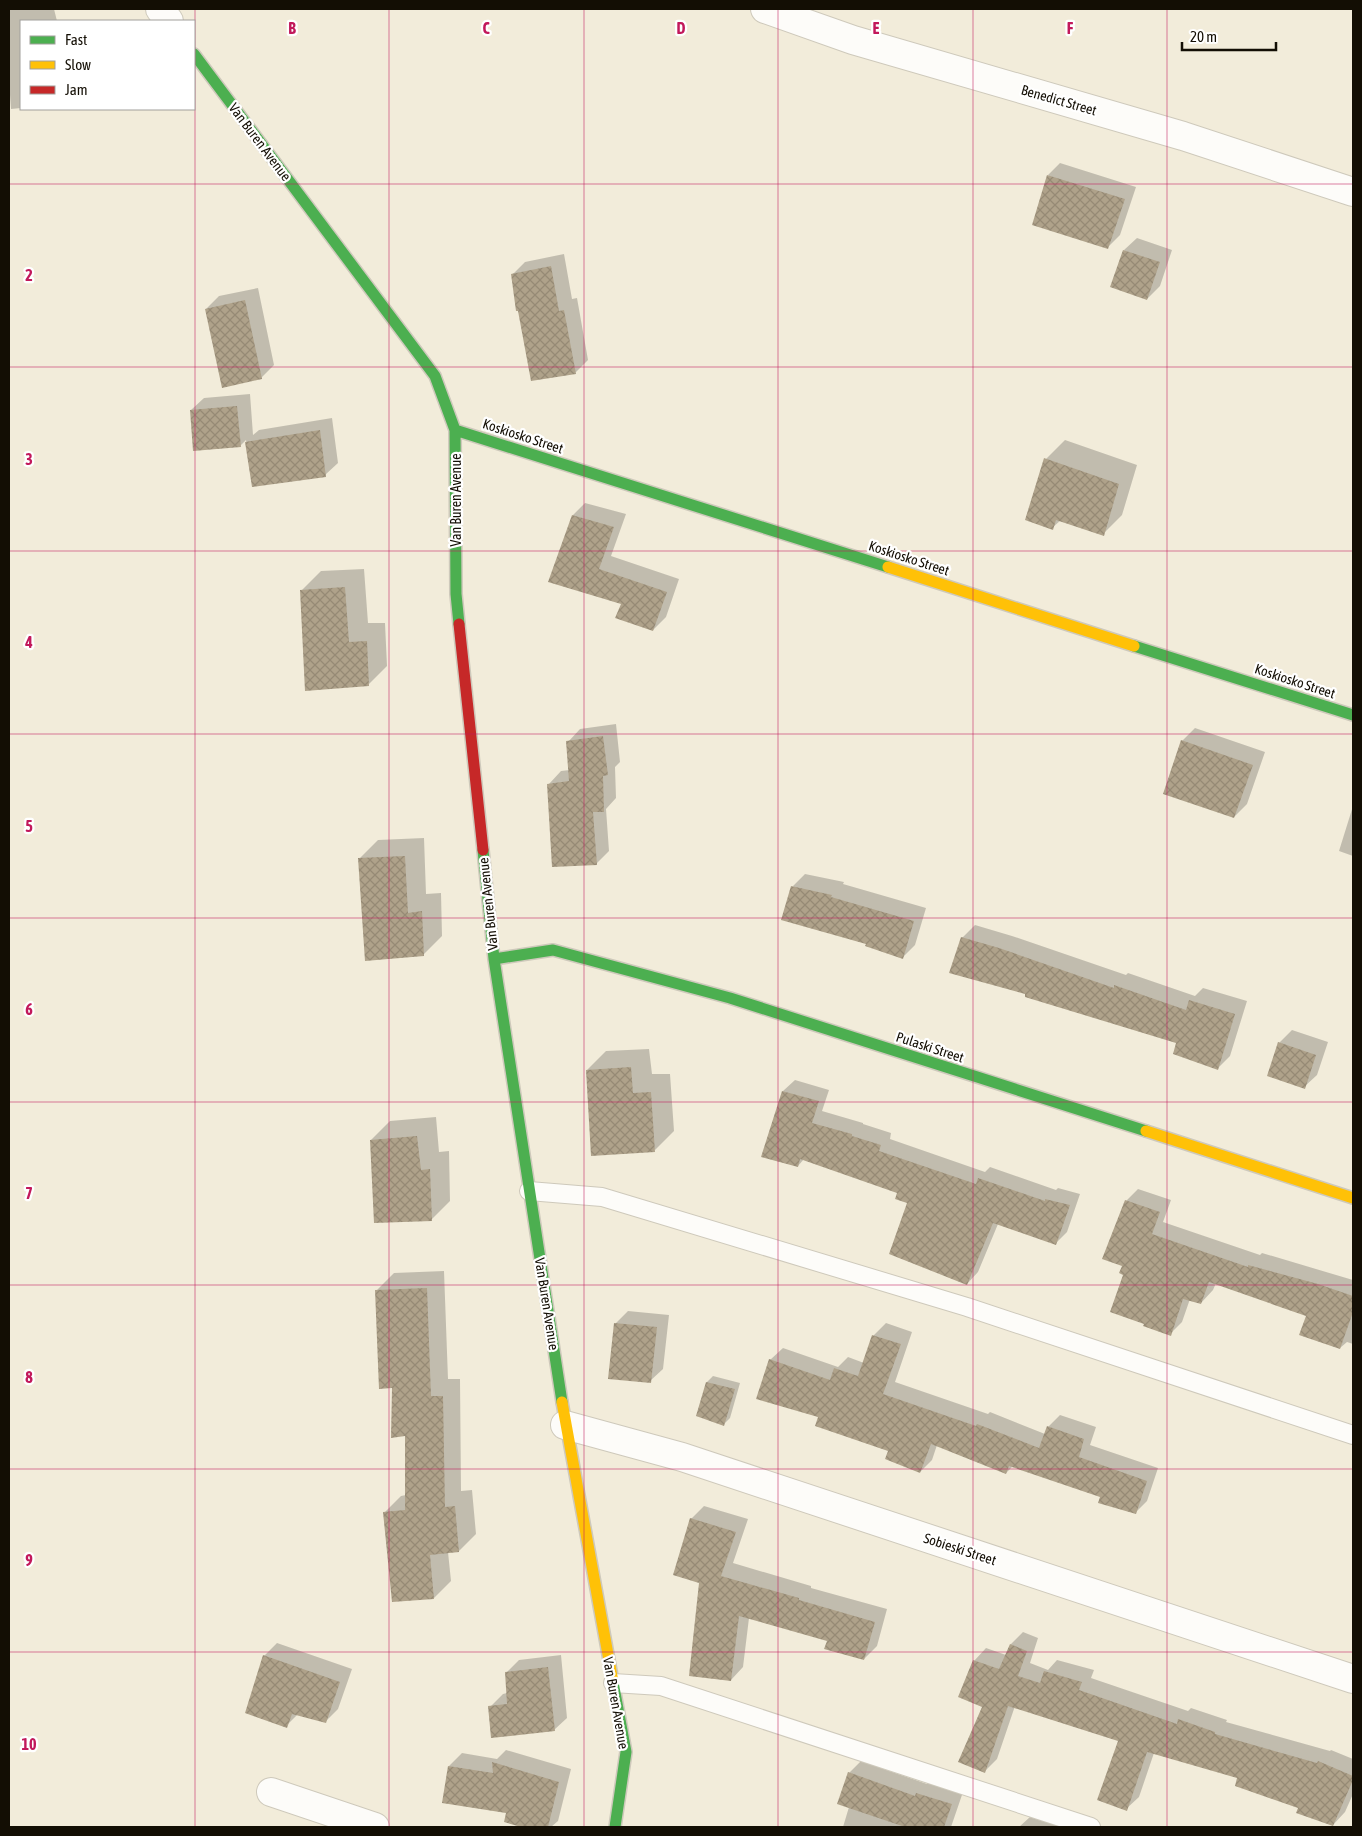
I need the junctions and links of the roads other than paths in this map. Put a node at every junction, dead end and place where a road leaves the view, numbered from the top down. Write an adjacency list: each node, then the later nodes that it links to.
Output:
1 (160, 9): 3 (street)
2 (765, 9): 5 (street, Benedict Street)
3 (168, 20)
4 (195, 55): 6 (street, Van Buren Avenue)
5 (1353, 192)
6 (455, 430): 7 (street, Koskiosko Street); 8 (street, Van Buren Avenue)
7 (1353, 715)
8 (494, 959): 9 (street, Van Buren Avenue); 10 (street, Pulaski Street)
9 (530, 1190): 11 (street, Van Buren Avenue); 12 (lane)
10 (1353, 1198)
11 (566, 1425): 13 (street, Sobieski Street); 14 (street, Van Buren Avenue)
12 (1353, 1435)
13 (1353, 1678)
14 (613, 1683): 17 (street, Van Buren Avenue); 18 (lane)
15 (271, 1792): 16 (street)
16 (375, 1827)
17 (615, 1827)
18 (1091, 1827)

